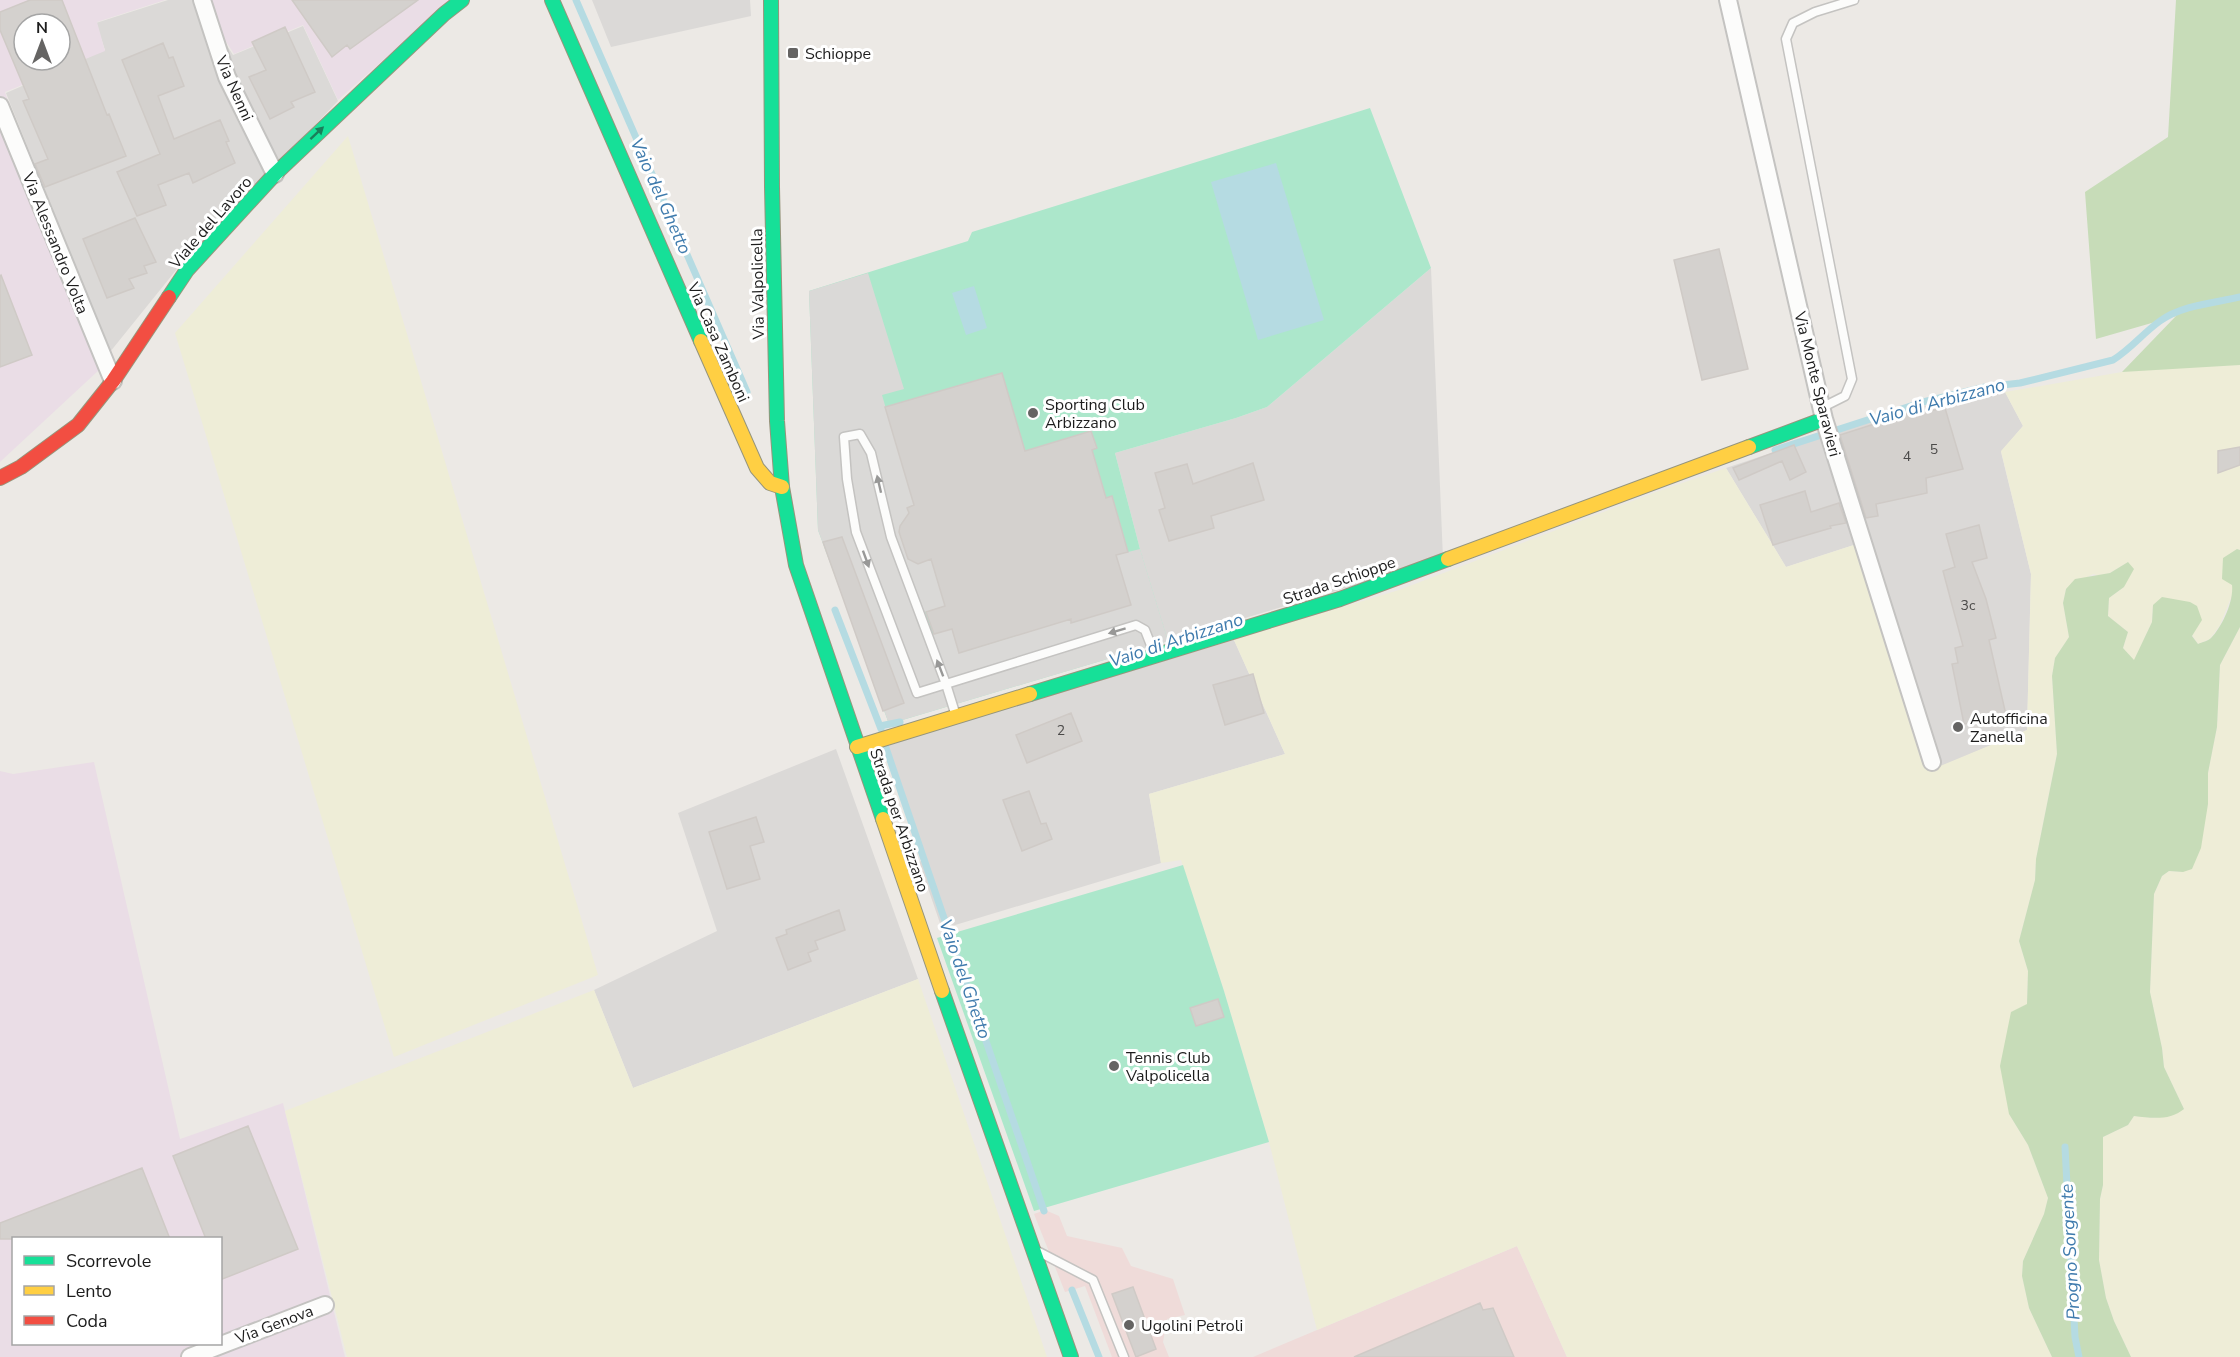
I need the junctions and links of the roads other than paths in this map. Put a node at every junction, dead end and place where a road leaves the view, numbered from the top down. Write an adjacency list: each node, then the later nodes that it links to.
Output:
1 (202, 0): 8 (street, Via Nenni)
2 (462, 0): 8 (street, Viale del Lavoro, one-way to 2)
3 (552, 0): 12 (street, Via Casa Zamboni)
4 (771, 0): 12 (street, Via Valpolicella)
5 (1728, 0): 10 (street, Via Monte Sparavieri)
6 (1854, 0): 10 (lane)
7 (0, 106): 9 (street, Via Alessandro Volta)
8 (275, 174): 9 (street, Viale del Lavoro)
9 (113, 381): 11 (street, Viale del Lavoro)
10 (1823, 413): 14 (street, Strada Schioppe); 18 (street, Via Monte Sparavieri)
11 (0, 478)
12 (782, 487): 13 (street, Via Valpolicella)
13 (796, 565): 17 (street, Strada per Arbizzano)
14 (1155, 656): 15 (lane, one-way to 15); 16 (street, Strada Schioppe)
15 (946, 684): 15 (lane, one-way to 15); 16 (lane)
16 (956, 716): 17 (street, Strada Schioppe)
17 (857, 747): 19 (street, Strada per Arbizzano)
18 (1932, 762)
19 (1033, 1249): 24 (street, Strada per Arbizzano); 25 (lane)
20 (325, 1305): 22 (street, Via Genova)
21 (221, 1345): 23 (street, Via Genova)
22 (222, 1345)
23 (190, 1357)
24 (1071, 1357)
25 (1124, 1357)

